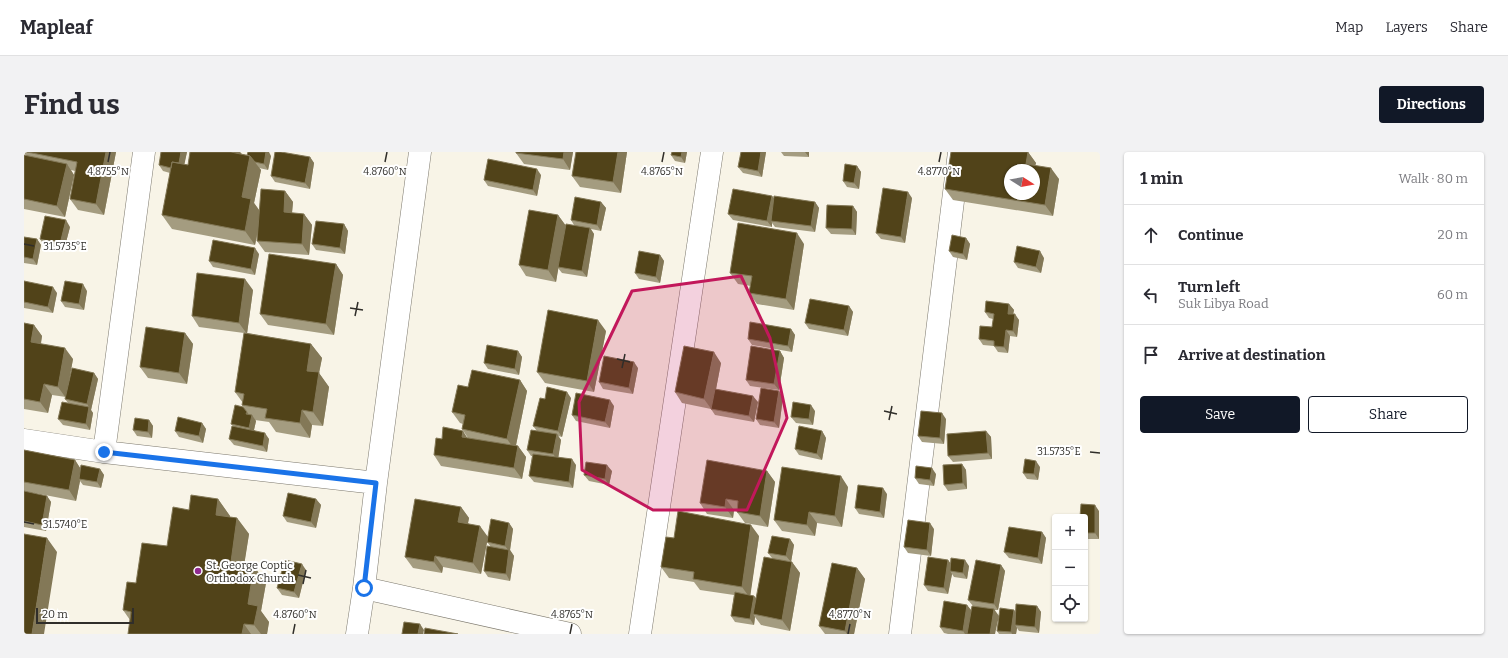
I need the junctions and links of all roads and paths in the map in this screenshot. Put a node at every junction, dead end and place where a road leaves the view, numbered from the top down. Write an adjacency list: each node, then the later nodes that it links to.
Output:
1 (144, 152): 6 (street)
2 (420, 152): 7 (street)
3 (712, 152): 11 (street)
4 (959, 152): 12 (street)
5 (24, 440): 6 (street)
6 (104, 452): 7 (street)
7 (376, 483): 8 (street)
8 (364, 588): 9 (street); 10 (street)
9 (357, 634)
10 (570, 634)
11 (640, 634)
12 (900, 634)

